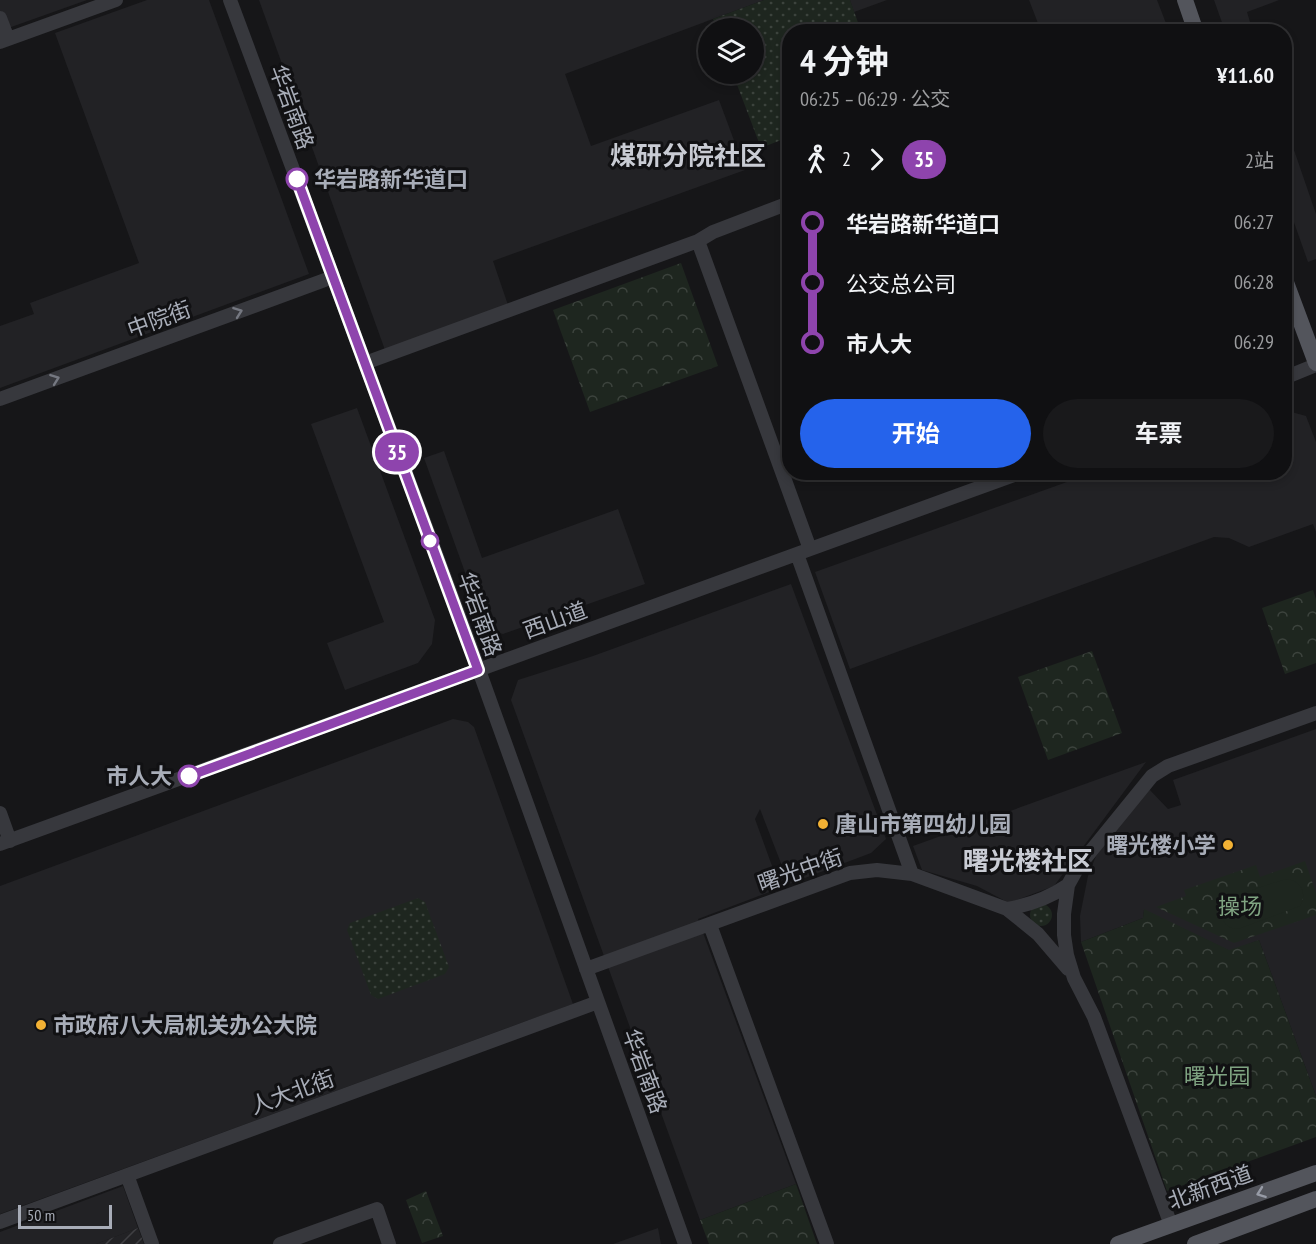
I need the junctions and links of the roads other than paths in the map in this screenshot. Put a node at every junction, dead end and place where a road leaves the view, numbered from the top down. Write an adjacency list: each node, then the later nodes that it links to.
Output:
1 (116, 0): 6 (street)
2 (230, 0): 9 (street, 华岩南路)
3 (1185, 0): 5 (main road)
4 (0, 18): 6 (street)
5 (1193, 24)
6 (4, 40)
7 (782, 206): 8 (street)
8 (698, 241): 11 (street); 16 (street)
9 (333, 277): 11 (street, 华岩南路); 14 (street, 中院街, one-way to 9)
10 (1292, 299): 12 (main road)
11 (364, 363): 17 (street, 华岩南路)
12 (1316, 364): 13 (street)
13 (1292, 374)
14 (0, 399)
15 (1000, 480): 16 (street, 西山道)
16 (804, 552): 17 (street, 西山道); 21 (street)
17 (478, 670): 20 (street, 西山道); 25 (street, 华岩南路)
18 (1316, 713): 22 (street, 曙光中街)
19 (0, 813): 20 (street)
20 (5, 843)
21 (912, 874): 23 (street, 曙光中街); 24 (street, 曙光中街)
22 (1068, 885): 23 (street); 26 (street, 曙光中街)
23 (1007, 909): 26 (street, 曙光中街)
24 (710, 925): 25 (street, 曙光中街); 37 (street)
25 (586, 969): 27 (street, 华岩南路)
26 (1074, 978): 32 (street, 曙光中街)
27 (598, 1002): 29 (street, 人大北街); 36 (street, 华岩南路)
28 (1316, 1173): 32 (main road, 北新西道, one-way to 32)
29 (127, 1175): 31 (street, 人大北街); 33 (street)
30 (1316, 1199): 39 (main road)
31 (0, 1222)
32 (1171, 1225): 38 (main road, 北新西道)
33 (152, 1244)
34 (280, 1244): 35 (street)
35 (389, 1244)
36 (685, 1244)
37 (827, 1244)
38 (1118, 1244)
39 (1195, 1244)

